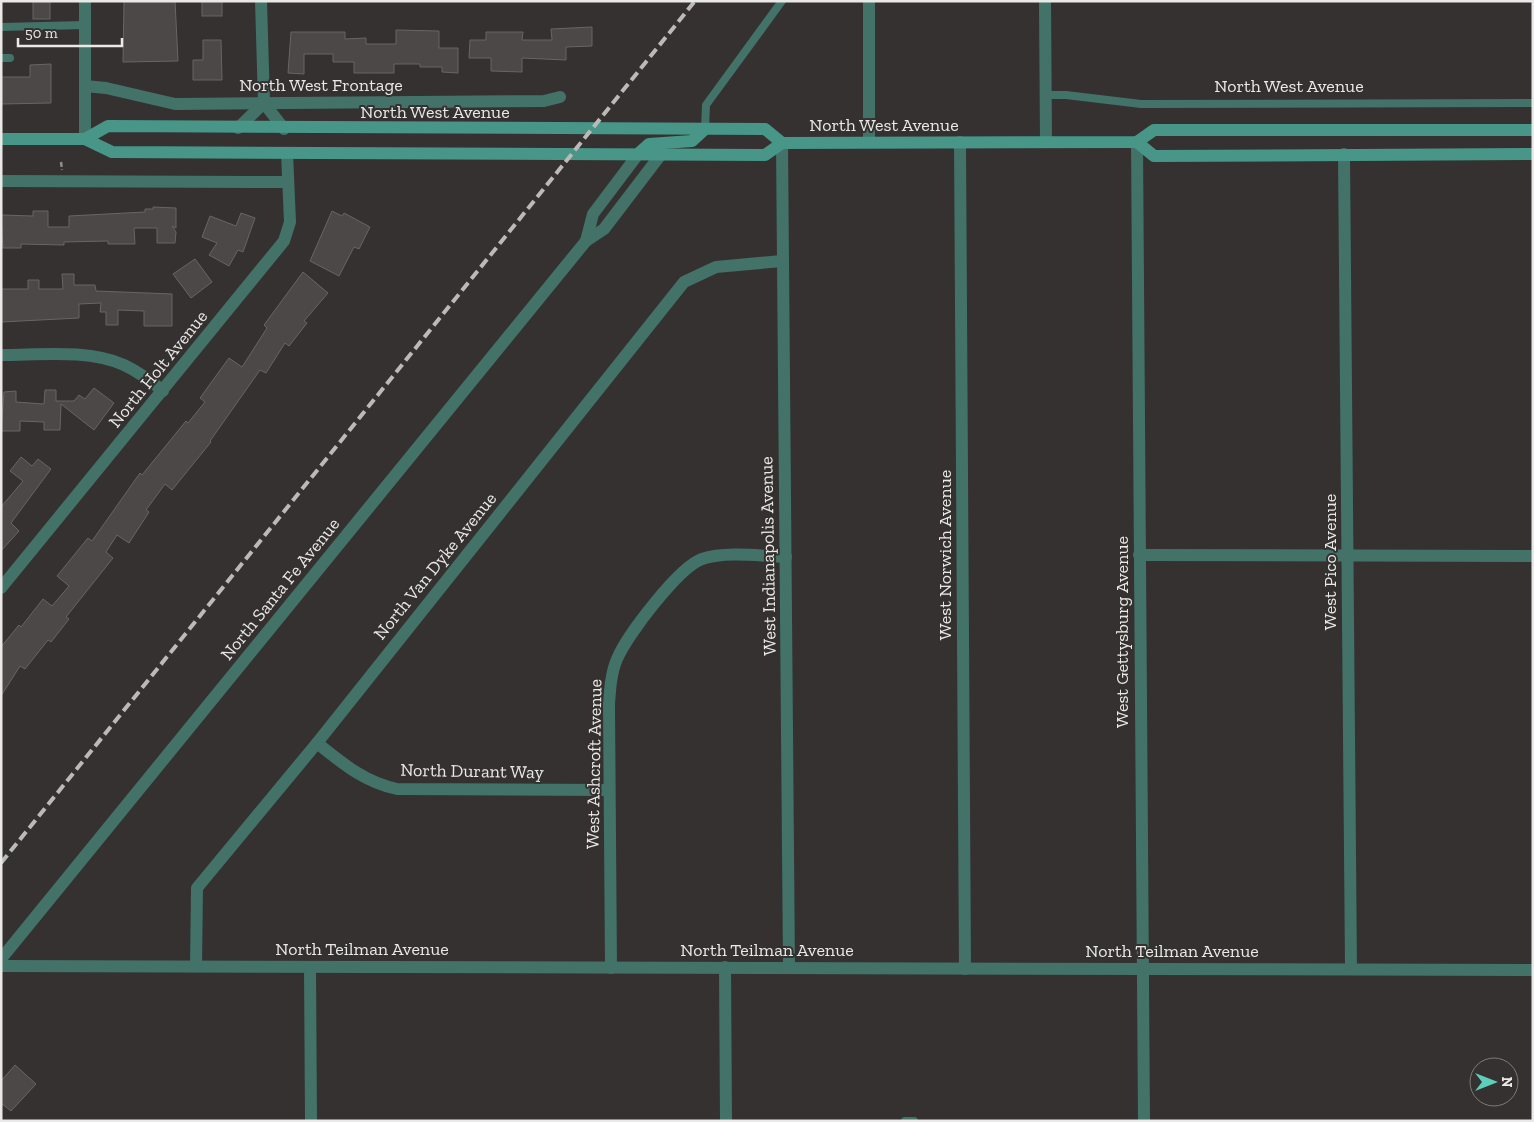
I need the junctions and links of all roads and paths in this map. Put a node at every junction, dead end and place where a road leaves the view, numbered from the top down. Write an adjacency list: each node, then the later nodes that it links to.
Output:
1 (85, 1): 6 (street)
2 (261, 1): 12 (street)
3 (782, 1): 15 (lane)
4 (869, 1): 19 (street)
5 (1045, 1): 9 (street)
6 (85, 25): 7 (lane); 8 (street)
7 (1, 27)
8 (85, 86): 12 (street, North West Frontage); 17 (street)
9 (1046, 95): 11 (lane, North West Avenue); 21 (street)
10 (560, 97): 12 (street, North West Frontage)
11 (1533, 102)
12 (264, 103): 13 (street); 14 (street)
13 (238, 128): 14 (main road, North West Avenue); 17 (main road, North West Avenue)
14 (285, 129): 15 (main road, North West Avenue); 24 (main road)
15 (706, 129): 23 (main road, North West Avenue); 25 (main road)
16 (1533, 130): 22 (main road, North West Avenue)
17 (85, 138): 18 (main road, North West Avenue); 24 (main road, North West Avenue)
18 (1, 139)
19 (869, 142): 20 (main road, North West Avenue); 23 (main road, North West Avenue)
20 (960, 142): 21 (main road, North West Avenue); 49 (street, West Norwich Avenue)
21 (1046, 142): 22 (main road, North West Avenue)
22 (1137, 142): 27 (main road); 35 (street, West Gettysburg Avenue)
23 (782, 143): 26 (main road, North West Avenue); 32 (street, West Indianapolis Avenue)
24 (287, 153): 25 (main road, North West Avenue); 30 (street, North Holt Avenue)
25 (639, 153): 26 (main road, North West Avenue); 31 (street, North Santa Fe Avenue)
26 (662, 154): 31 (street, North Santa Fe Avenue)
27 (1344, 154): 28 (main road); 38 (street, West Pico Avenue)
28 (1533, 154)
29 (1, 181): 30 (street)
30 (287, 182): 34 (street, North Holt Avenue)
31 (586, 241): 42 (street, North Santa Fe Avenue)
32 (782, 261): 37 (street, West Indianapolis Avenue); 40 (street, North Van Dyke Avenue)
33 (1, 355): 34 (street)
34 (163, 391): 39 (street, North Holt Avenue)
35 (1140, 555): 38 (street); 50 (street, West Gettysburg Avenue)
36 (1533, 556): 38 (street)
37 (786, 557): 41 (street, West Ashcroft Avenue); 48 (street, West Indianapolis Avenue)
38 (1347, 557): 51 (street, West Pico Avenue)
39 (1, 588)
40 (317, 743): 41 (street, North Durant Way); 44 (street, North Van Dyke Avenue)
41 (609, 790): 47 (street, West Ashcroft Avenue)
42 (1, 959)
43 (1, 966): 44 (street, North Teilman Avenue)
44 (196, 966): 45 (street, North Teilman Avenue)
45 (310, 967): 47 (street, North Teilman Avenue); 53 (street)
46 (725, 967): 47 (street, North Teilman Avenue); 48 (street, North Teilman Avenue); 54 (street)
47 (611, 968)
48 (789, 968): 49 (street, North Teilman Avenue)
49 (965, 968): 50 (street, North Teilman Avenue)
50 (1142, 969): 51 (street, North Teilman Avenue); 57 (street, West Gettysburg Avenue)
51 (1351, 969): 52 (street, North Teilman Avenue)
52 (1533, 970)
53 (311, 1121)
54 (726, 1121)
55 (905, 1121): 56 (lane)
56 (914, 1121)
57 (1144, 1121)

